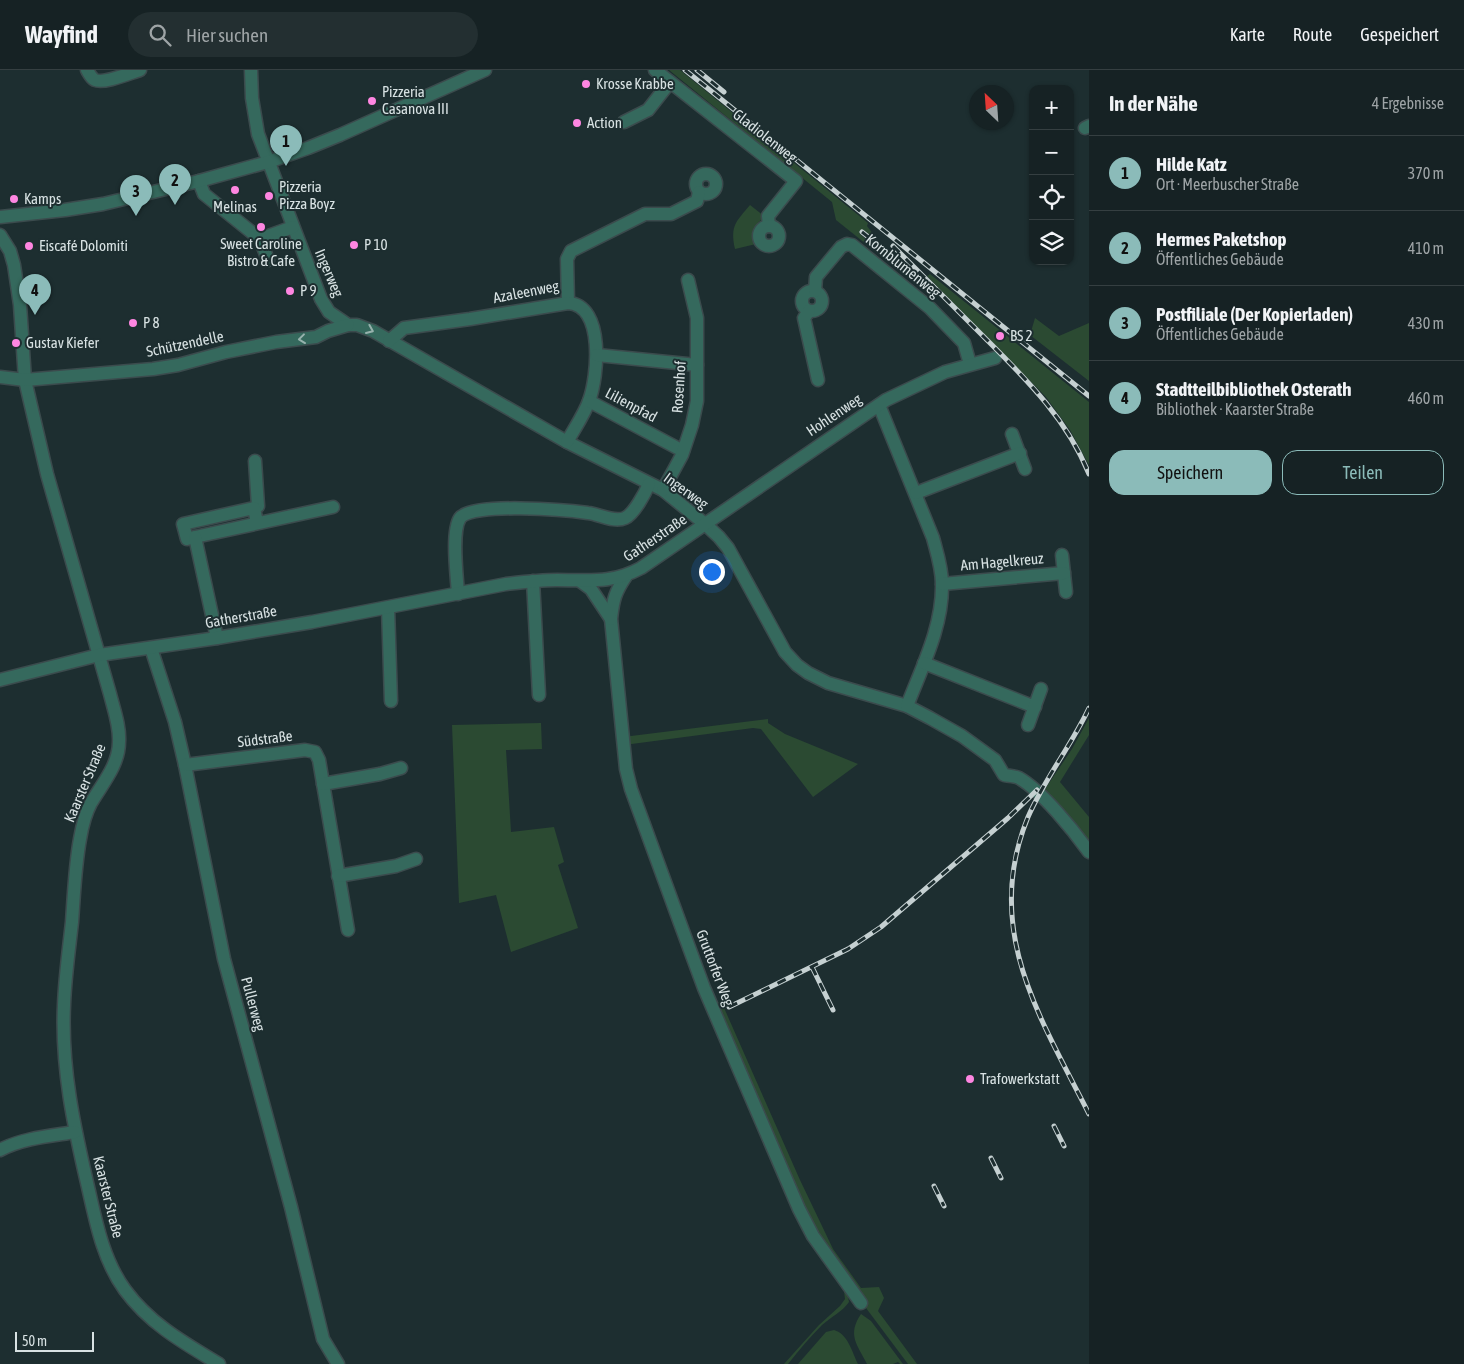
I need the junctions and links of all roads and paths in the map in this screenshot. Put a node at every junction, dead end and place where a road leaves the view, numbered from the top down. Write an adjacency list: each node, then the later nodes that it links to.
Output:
1 (87, 70): 2 (street)
2 (140, 70)
3 (251, 70): 8 (street, Ingerweg)
4 (485, 70): 8 (street)
5 (655, 70): 6 (street, Gladiolenweg)
6 (670, 82): 7 (street); 12 (street, Gladiolenweg)
7 (624, 122)
8 (268, 162): 9 (street); 13 (street, Ingerweg)
9 (199, 181): 11 (street); 15 (street)
10 (699, 192): 18 (street, Azaleenweg)
11 (0, 217)
12 (769, 226)
13 (293, 227): 15 (street); 19 (street, Ingerweg)
14 (0, 235): 26 (street, Kaarster Straße)
15 (260, 239): 16 (street)
16 (268, 260)
17 (688, 280): 24 (street, Rosenhof)
18 (568, 303): 20 (street, Azaleenweg); 21 (street)
19 (348, 325): 20 (street, Ingerweg, one-way to 20); 26 (street, Schützendelle, one-way to 26)
20 (389, 341): 31 (street, Ingerweg)
21 (597, 355): 24 (street); 28 (street)
22 (995, 358): 23 (street, Hohlenweg)
23 (970, 364): 27 (street, Kornblumenweg); 29 (street, Hohlenweg)
24 (698, 365): 32 (street, Rosenhof)
25 (0, 376): 26 (street, Schützendelle)
26 (25, 380): 56 (street, Kaarster Straße)
27 (818, 380)
28 (589, 401): 31 (street); 32 (street, Lilienpfad)
29 (879, 405): 38 (street, Am Hagelkreuz); 42 (street, Hohlenweg)
30 (1012, 434): 33 (street)
31 (567, 442): 36 (street, Ingerweg)
32 (684, 451): 37 (street, Rosenhof)
33 (1020, 453): 35 (street); 38 (street)
34 (255, 461): 40 (street)
35 (1026, 468)
36 (649, 484): 37 (street, Ingerweg); 51 (street)
37 (663, 490): 42 (street, Ingerweg)
38 (916, 493): 49 (street, Am Hagelkreuz)
39 (333, 507): 41 (street)
40 (254, 508): 41 (street); 43 (street)
41 (257, 523): 43 (street)
42 (705, 524): 46 (street, Gatherstraße); 62 (street, Ingerweg)
43 (195, 537): 54 (street)
44 (1062, 554): 45 (street, Am Hagelkreuz)
45 (1064, 572): 49 (street, Am Hagelkreuz); 50 (street, Am Hagelkreuz)
46 (626, 576): 48 (street, Gatherstraße); 53 (street, Gruttorfer Weg)
47 (533, 580): 48 (street, Gatherstraße); 51 (street, Gatherstraße); 60 (street)
48 (580, 581): 53 (street, Gruttorfer Weg)
49 (942, 584): 57 (street, Am Hagelkreuz)
50 (1066, 592)
51 (458, 594): 52 (street, Gatherstraße)
52 (388, 608): 54 (street, Gatherstraße); 61 (street)
53 (611, 619): 74 (street, Gruttorfer Weg)
54 (217, 638): 55 (street, Gatherstraße)
55 (151, 648): 56 (street, Gatherstraße); 65 (street, Pullerweg)
56 (99, 655): 58 (street, Gatherstraße); 72 (street, Kaarster Straße)
57 (924, 663): 62 (street, Am Hagelkreuz); 63 (street)
58 (0, 680)
59 (1041, 689): 63 (street)
60 (539, 695)
61 (391, 702)
62 (907, 706): 68 (street, Ingerweg)
63 (1035, 706): 64 (street)
64 (1028, 725)
65 (185, 765): 67 (street, Südstraße); 76 (street, Pullerweg)
66 (401, 768): 67 (street)
67 (323, 784): 70 (street, Südstraße)
68 (1089, 852)
69 (416, 859): 70 (street)
70 (338, 876): 71 (street, Südstraße)
71 (348, 930)
72 (75, 1132): 73 (street); 75 (street, Kaarster Straße)
73 (0, 1150)
74 (861, 1303)
75 (219, 1364)
76 (338, 1364)

